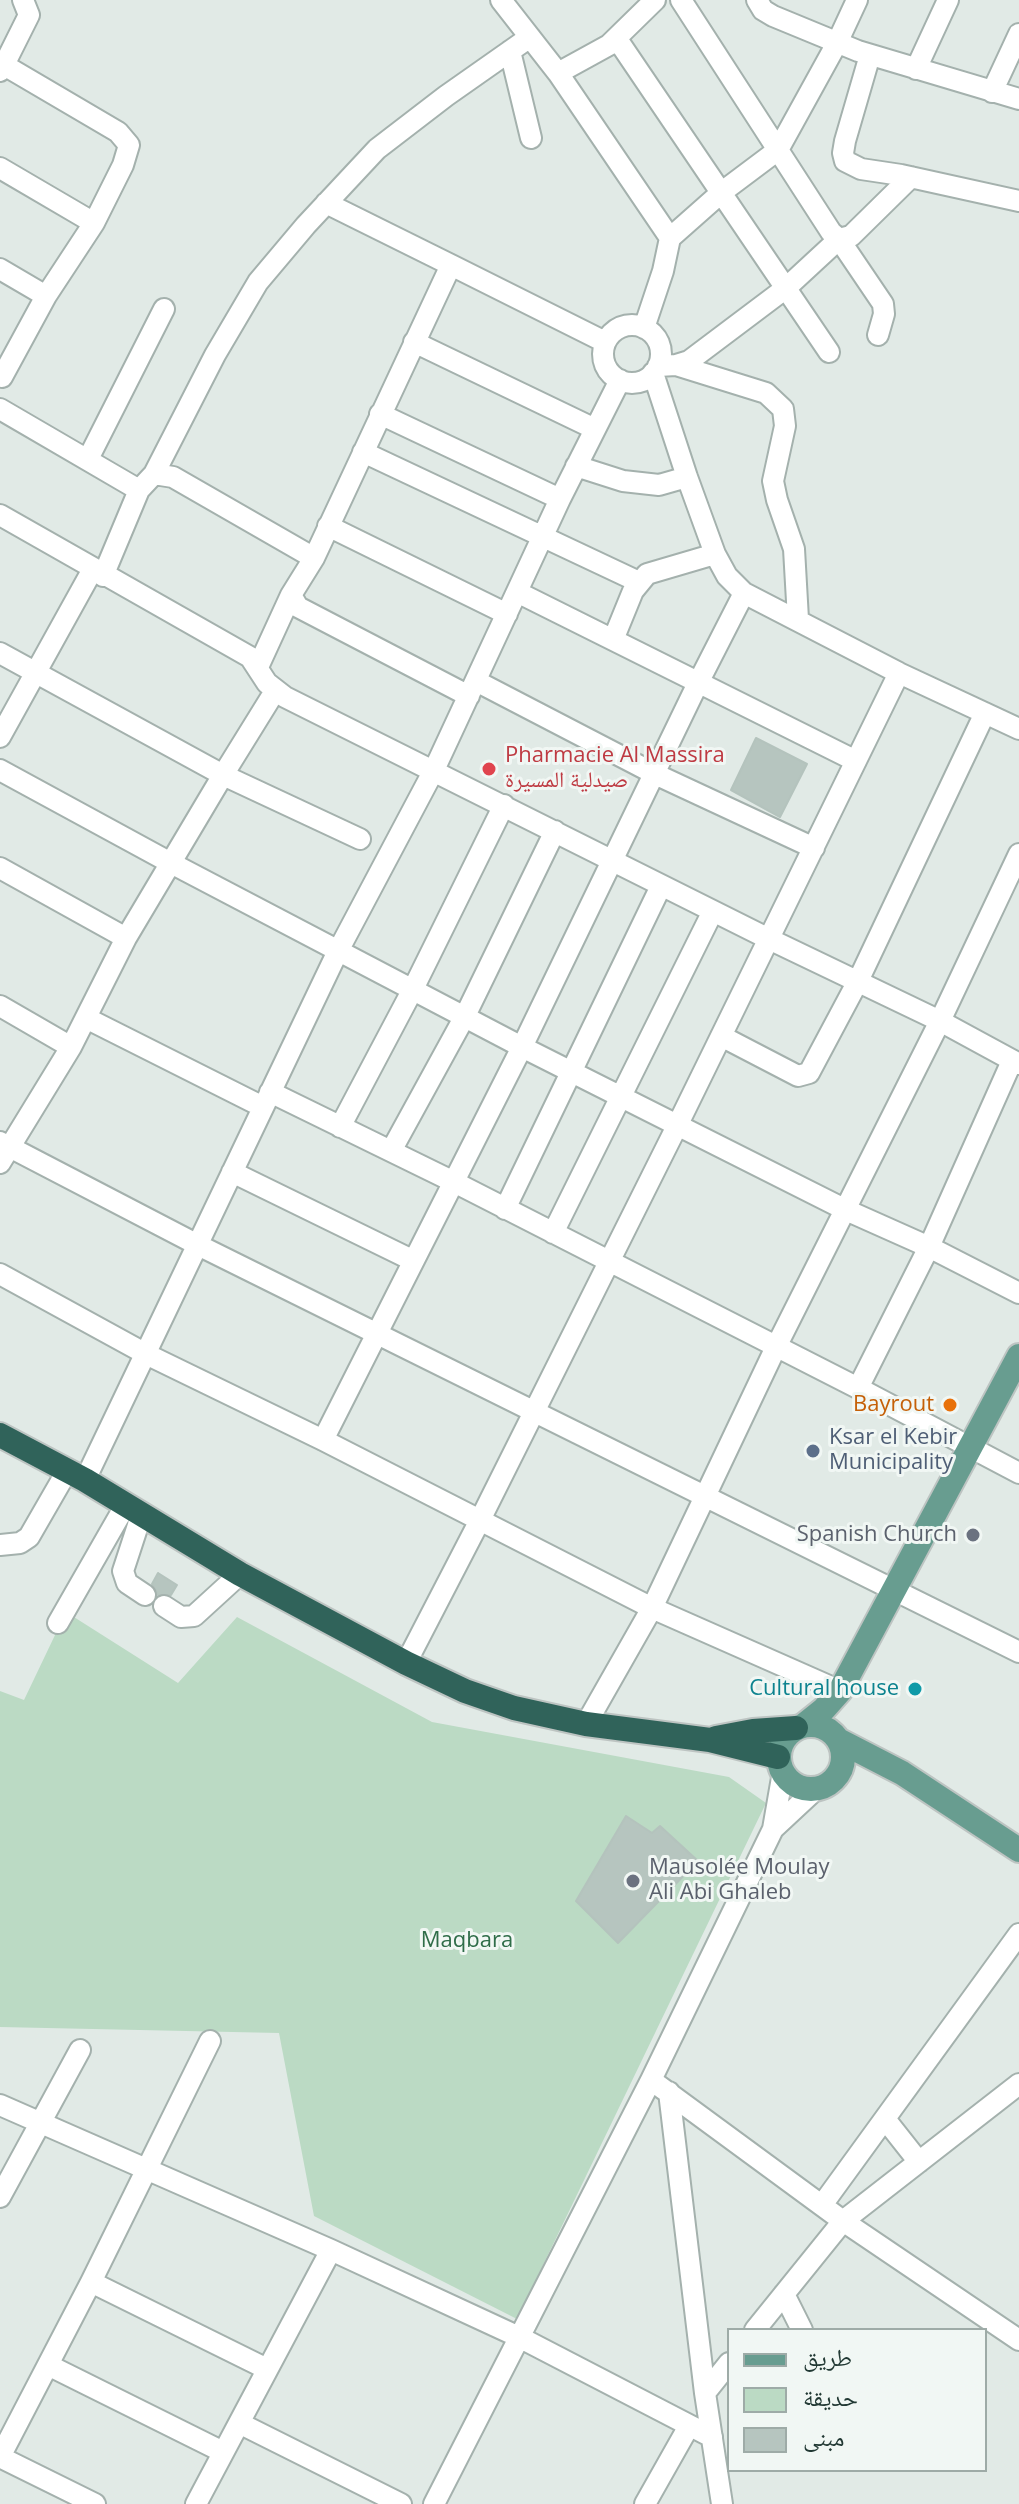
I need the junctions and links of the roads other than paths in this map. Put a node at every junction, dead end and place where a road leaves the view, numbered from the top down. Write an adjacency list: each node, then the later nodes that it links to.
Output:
1 (23, 0): 14 (street)
2 (655, 0): 10 (street)
3 (681, 0): 20 (street)
4 (757, 0): 11 (street)
5 (857, 0): 11 (street)
6 (948, 0): 15 (street)
7 (507, 3): 9 (street)
8 (1019, 34): 17 (street)
9 (530, 37): 12 (street); 16 (street)
10 (617, 39): 16 (street); 23 (street)
11 (837, 43): 13 (street); 20 (street)
12 (510, 51): 19 (street); 25 (street)
13 (870, 55): 15 (street); 22 (street)
14 (2, 68): 26 (street)
15 (916, 69): 17 (street)
16 (558, 73): 27 (street)
17 (992, 92): 18 (street)
18 (1019, 99)
19 (531, 138)
20 (778, 150): 23 (street); 28 (street)
21 (0, 168): 26 (street)
22 (911, 177): 24 (street); 28 (street)
23 (722, 192): 27 (street); 31 (street)
24 (1019, 201)
25 (326, 203): 29 (street); 48 (street)
26 (94, 223): 32 (street)
27 (670, 238): 34 (street)
28 (839, 239): 31 (street); 35 (street)
29 (451, 265): 36 (street); 37 (street)
30 (0, 269): 32 (street)
31 (786, 288): 38 (street); 39 (street)
32 (46, 296): 40 (street)
33 (164, 309): 46 (street)
34 (644, 328): 37 (street); 39 (street)
35 (878, 335)
36 (414, 342): 43 (street); 44 (street)
37 (605, 342): 41 (street)
38 (829, 352)
39 (662, 368): 41 (street); 49 (street); 63 (street)
40 (1, 378)
41 (620, 380): 44 (street)
42 (0, 409): 46 (street)
43 (380, 414): 45 (street); 51 (street)
44 (595, 429): 47 (street)
45 (363, 452): 53 (street); 54 (street)
46 (88, 459): 50 (street)
47 (576, 466): 49 (street); 51 (street)
48 (154, 474): 50 (street); 56 (street)
49 (687, 477): 55 (street)
50 (139, 490): 57 (street)
51 (560, 499): 54 (street)
52 (0, 515): 57 (street)
53 (328, 526): 56 (street); 62 (street)
54 (544, 537): 58 (street); 59 (street)
55 (715, 554): 58 (street); 60 (street)
56 (314, 558): 61 (street)
57 (98, 572): 66 (street); 67 (street)
58 (639, 582): 64 (street)
59 (517, 592): 62 (street); 64 (street)
60 (744, 593): 63 (street); 69 (street)
61 (291, 595): 66 (street); 70 (street)
62 (507, 614): 70 (street)
63 (798, 619): 68 (street)
64 (613, 640): 69 (street)
65 (0, 653): 67 (street)
66 (258, 667): 71 (street)
67 (36, 672): 74 (street); 79 (street)
68 (899, 673): 72 (street); 75 (street)
69 (698, 683): 75 (street); 78 (street)
70 (472, 688): 77 (street); 78 (street)
71 (275, 691): 77 (street); 79 (street)
72 (985, 713): 73 (street); 93 (street)
73 (1019, 729)
74 (0, 737)
75 (856, 761): 83 (street)
76 (0, 770): 86 (street)
77 (434, 770): 80 (street); 92 (street)
78 (655, 774): 83 (street); 85 (street)
79 (223, 775): 82 (street); 86 (street)
80 (504, 805): 81 (street); 94 (street)
81 (555, 831): 85 (street); 96 (street)
82 (360, 839)
83 (814, 848): 91 (street)
84 (1019, 854): 98 (street)
85 (612, 861): 88 (street); 101 (street)
86 (169, 862): 90 (street); 92 (street)
87 (0, 868): 90 (street)
88 (661, 886): 89 (street); 103 (street)
89 (713, 911): 91 (street); 104 (street)
90 (126, 938): 97 (street)
91 (769, 939): 93 (street); 99 (street)
92 (338, 951): 94 (street); 105 (street)
93 (858, 981): 98 (street); 99 (street)
94 (413, 989): 96 (street); 107 (street)
95 (0, 1006): 100 (street)
96 (465, 1016): 101 (street); 109 (street)
97 (86, 1018): 100 (street); 105 (street)
98 (940, 1021): 102 (street); 113 (street)
99 (721, 1036): 106 (street)
100 (71, 1047): 108 (street)
101 (522, 1047): 103 (street); 111 (street)
102 (1016, 1062): 116 (street)
103 (572, 1072): 104 (street); 112 (street)
104 (621, 1096): 106 (street); 114 (street)
105 (267, 1100): 107 (street); 110 (street)
106 (678, 1124): 113 (street); 118 (street)
107 (340, 1127): 109 (street)
108 (3, 1151): 115 (street)
109 (391, 1151): 111 (street)
110 (232, 1172): 115 (street); 117 (street)
111 (454, 1182): 112 (street); 117 (street)
112 (505, 1209): 114 (street)
113 (846, 1210): 116 (street); 122 (street)
114 (553, 1233): 118 (street)
115 (198, 1245): 121 (street); 123 (street)
116 (929, 1247): 120 (street); 125 (street)
117 (412, 1260): 121 (street)
118 (608, 1262): 122 (street); 126 (street)
119 (0, 1274): 123 (street)
120 (1019, 1293)
121 (377, 1332): 126 (street); 128 (street)
122 (776, 1347): 125 (street); 132 (street)
123 (146, 1354): 128 (street); 131 (street)
124 (1019, 1356): 129 (main road)
125 (858, 1388): 129 (street)
126 (535, 1411): 132 (street); 134 (street)
127 (0, 1435): 131 (highway)
128 (323, 1440): 134 (street)
129 (970, 1448): 130 (street); 137 (main road)
130 (1019, 1473)
131 (76, 1476): 133 (highway); 135 (street)
132 (706, 1495): 137 (street); 140 (street)
133 (133, 1511): 136 (highway); 138 (street); 141 (street)
134 (479, 1522): 140 (street); 143 (street)
135 (0, 1545)
136 (240, 1574): 139 (street); 143 (highway)
137 (895, 1590): 142 (street); 144 (main road)
138 (145, 1595)
139 (164, 1606)
140 (652, 1608): 144 (street); 145 (street)
141 (58, 1623)
142 (1019, 1652)
143 (406, 1663): 145 (highway)
144 (840, 1691): 146 (main road); 147 (main road)
145 (586, 1724): 148 (highway)
146 (800, 1726): 147 (main road); 148 (highway); 149 (main road)
147 (837, 1737): 150 (main road); 151 (main road)
148 (710, 1740): 149 (highway)
149 (780, 1765): 152 (main road); 153 (street)
150 (840, 1772): 151 (main road); 152 (main road)
151 (902, 1773): 154 (main road)
152 (816, 1789): 153 (street)
153 (773, 1829): 158 (street)
154 (1019, 1850)
155 (1019, 1934): 162 (street)
156 (210, 2041): 165 (street)
157 (80, 2050): 163 (street)
158 (651, 2080): 160 (street); 174 (street)
159 (1019, 2084): 164 (street)
160 (669, 2092): 167 (street); 179 (street)
161 (0, 2105): 163 (street)
162 (885, 2119): 164 (street); 167 (street)
163 (39, 2121): 165 (street); 166 (street)
164 (919, 2162): 168 (street)
165 (146, 2170): 169 (street); 170 (street)
166 (0, 2197)
167 (822, 2205): 168 (street)
168 (843, 2221): 171 (street); 175 (street)
169 (331, 2250): 174 (street); 178 (street)
170 (91, 2282): 176 (street); 178 (street)
171 (784, 2294): 172 (street); 173 (street)
172 (757, 2328)
173 (801, 2328)
174 (519, 2337): 181 (street); 188 (street)
175 (1019, 2340)
176 (48, 2365): 183 (street); 184 (street)
177 (727, 2366): 179 (street)
178 (267, 2369): 180 (street)
179 (705, 2393): 182 (street)
180 (239, 2423): 183 (street); 187 (street)
181 (689, 2426): 182 (street); 189 (street)
182 (712, 2437): 190 (street)
183 (223, 2452): 186 (street)
184 (0, 2457): 185 (street)
185 (95, 2504)
186 (196, 2504)
187 (401, 2504)
188 (434, 2504)
189 (645, 2504)
190 (722, 2504)

